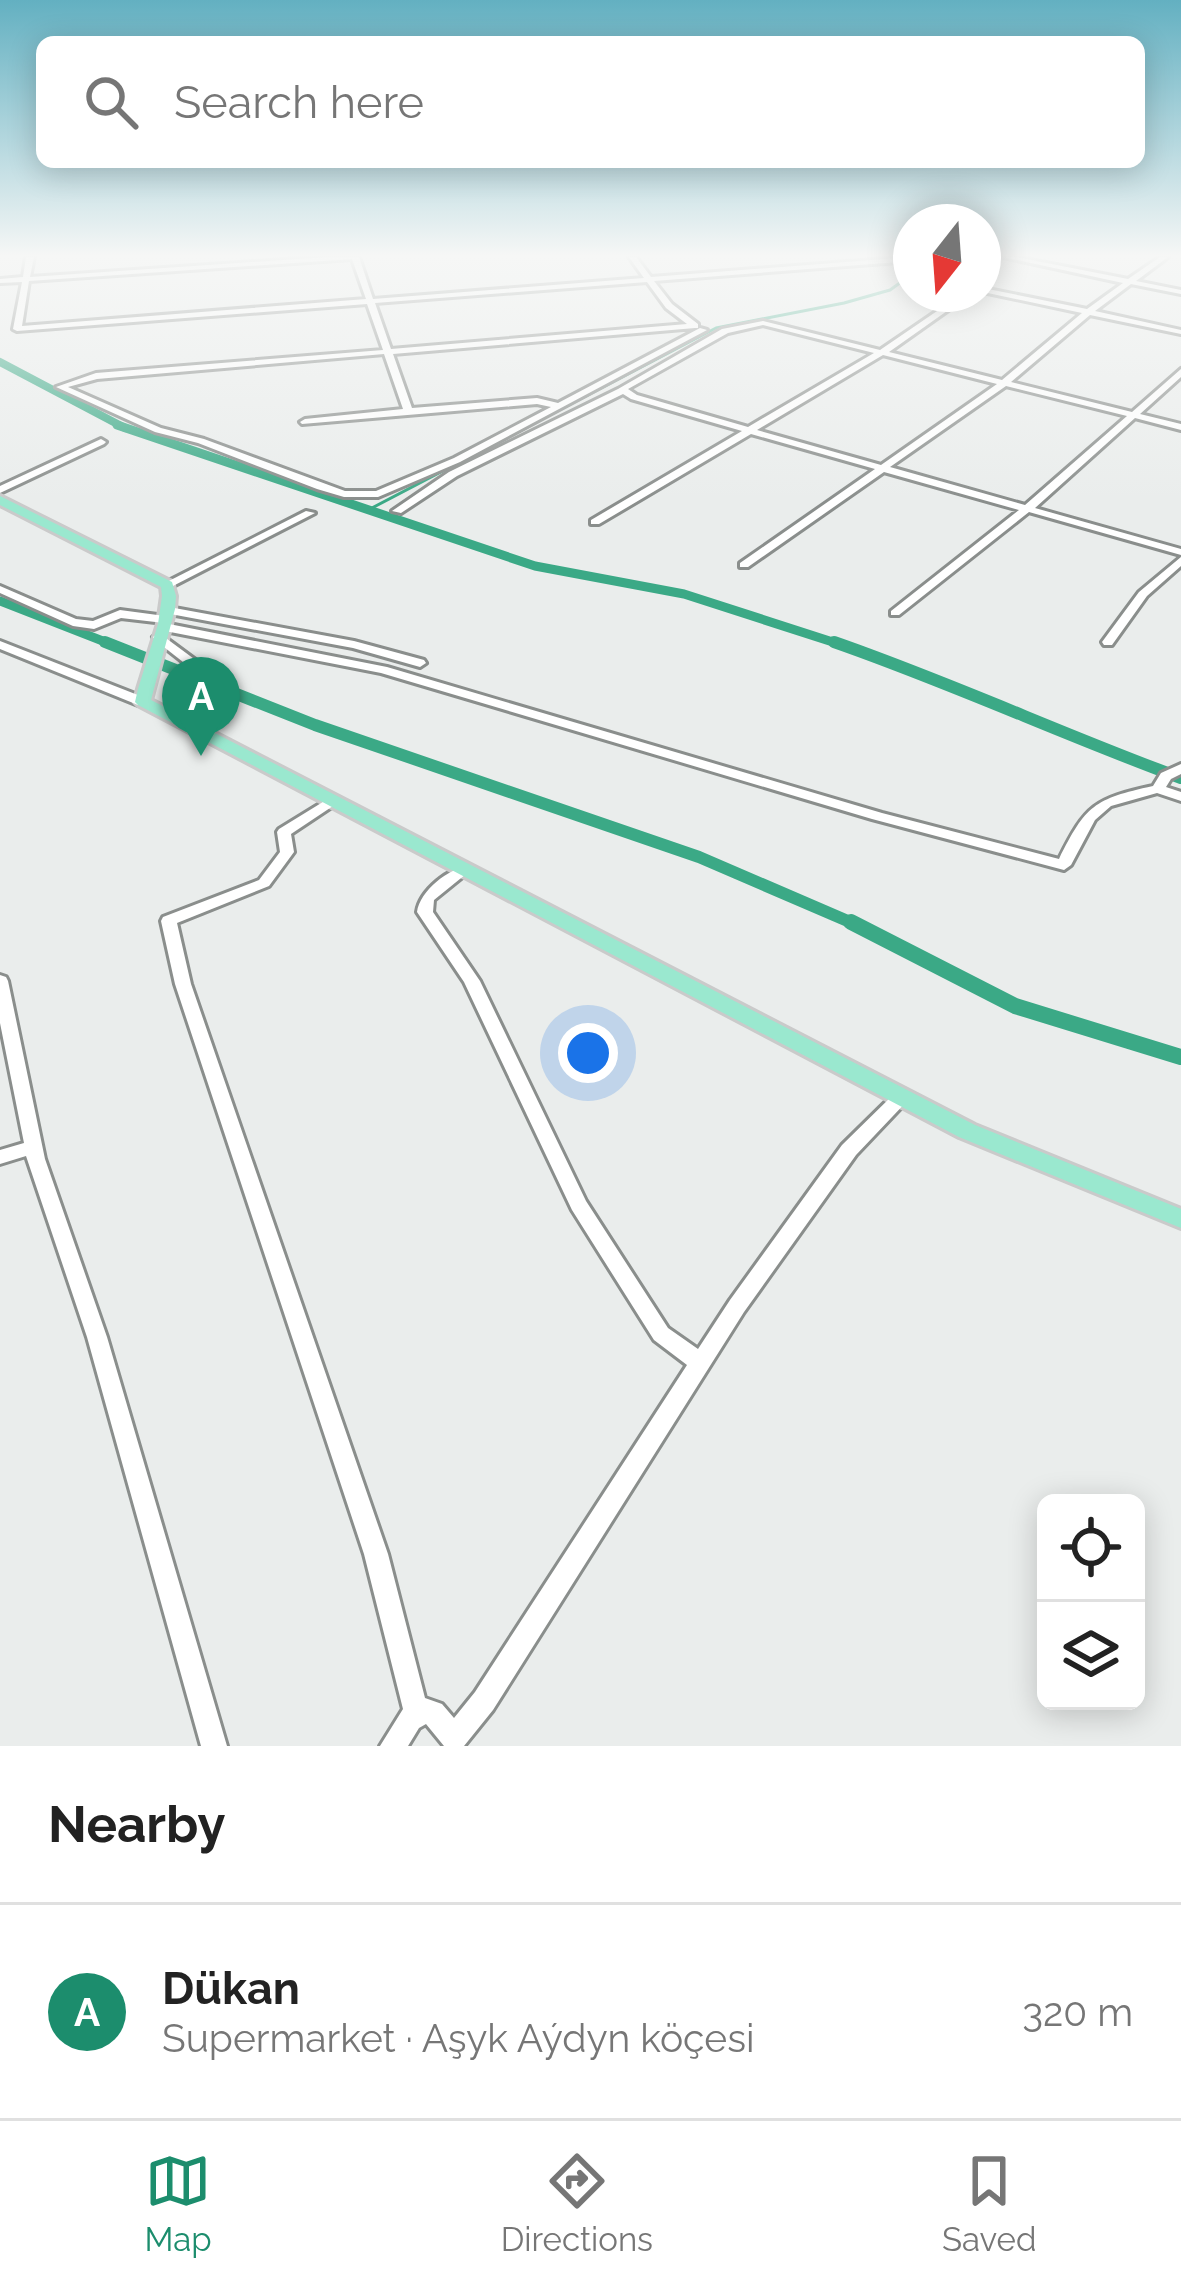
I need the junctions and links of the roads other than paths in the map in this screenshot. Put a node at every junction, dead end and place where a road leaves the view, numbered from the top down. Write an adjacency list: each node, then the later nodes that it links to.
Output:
1 (385, 338): 8 (street)
2 (572, 338): 8 (street)
3 (684, 338): 13 (street)
4 (710, 338): 12 (street)
5 (824, 338): 9 (street)
6 (902, 338): 9 (street)
7 (1057, 338): 11 (street)
8 (389, 352): 13 (street); 14 (street)
9 (881, 353): 11 (street); 18 (street)
10 (1181, 372): 15 (street)
11 (1004, 383): 15 (street); 20 (street)
12 (622, 390): 18 (street); 24 (street)
13 (559, 406): 14 (street)
14 (408, 411): 16 (street)
15 (1134, 415): 17 (street); 23 (street)
16 (304, 422)
17 (1181, 427)
18 (750, 431): 20 (street); 26 (street)
19 (101, 442): 21 (street)
20 (882, 466): 23 (street); 28 (street)
21 (0, 490)
22 (3, 504): 29 (main road)
23 (1024, 507): 27 (street); 31 (street)
24 (397, 511)
25 (310, 514): 29 (street)
26 (595, 522)
27 (1181, 556): 33 (street)
28 (744, 565)
29 (167, 585): 32 (main road)
30 (0, 589): 32 (street)
31 (896, 613)
32 (162, 628): 35 (street); 36 (street); 37 (main road); 38 (street)
33 (1108, 642)
34 (0, 645): 37 (street)
35 (420, 664)
36 (201, 670)
37 (143, 702): 40 (main road)
38 (1170, 776): 39 (street)
39 (1181, 797)
40 (331, 801): 41 (main road); 48 (street)
41 (464, 870): 43 (main road); 47 (street)
42 (0, 982): 44 (street)
43 (902, 1097): 46 (main road); 47 (street)
44 (34, 1147): 45 (street); 49 (street)
45 (0, 1157)
46 (1181, 1219)
47 (699, 1362): 48 (street)
48 (417, 1715): 50 (street)
49 (214, 1746)
50 (393, 1746)

